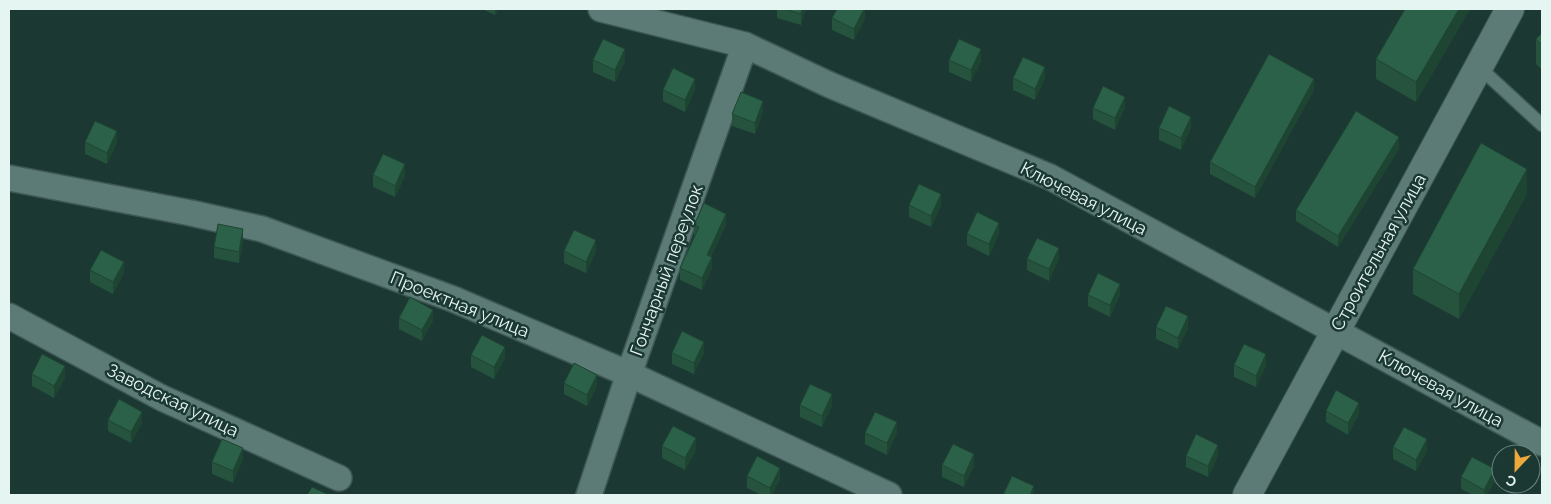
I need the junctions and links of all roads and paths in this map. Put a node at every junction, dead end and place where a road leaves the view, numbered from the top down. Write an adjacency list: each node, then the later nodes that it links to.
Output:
1 (601, 9): 3 (street, Ключевая улица)
2 (1510, 9): 4 (street, Строительная улица)
3 (746, 45): 8 (street, Ключевая улица); 9 (street, Гончарный переулок)
4 (1479, 67): 5 (lane); 8 (street, Строительная улица)
5 (1542, 125)
6 (9, 178): 9 (street, Проектная улица)
7 (9, 316): 11 (street, Заводская улица)
8 (1335, 331): 10 (street, Ключевая улица); 14 (street, Строительная улица)
9 (629, 374): 12 (street, Гончарный переулок); 13 (street, Проектная улица)
10 (1542, 444)
11 (339, 478)
12 (589, 495)
13 (889, 495)
14 (1247, 495)

